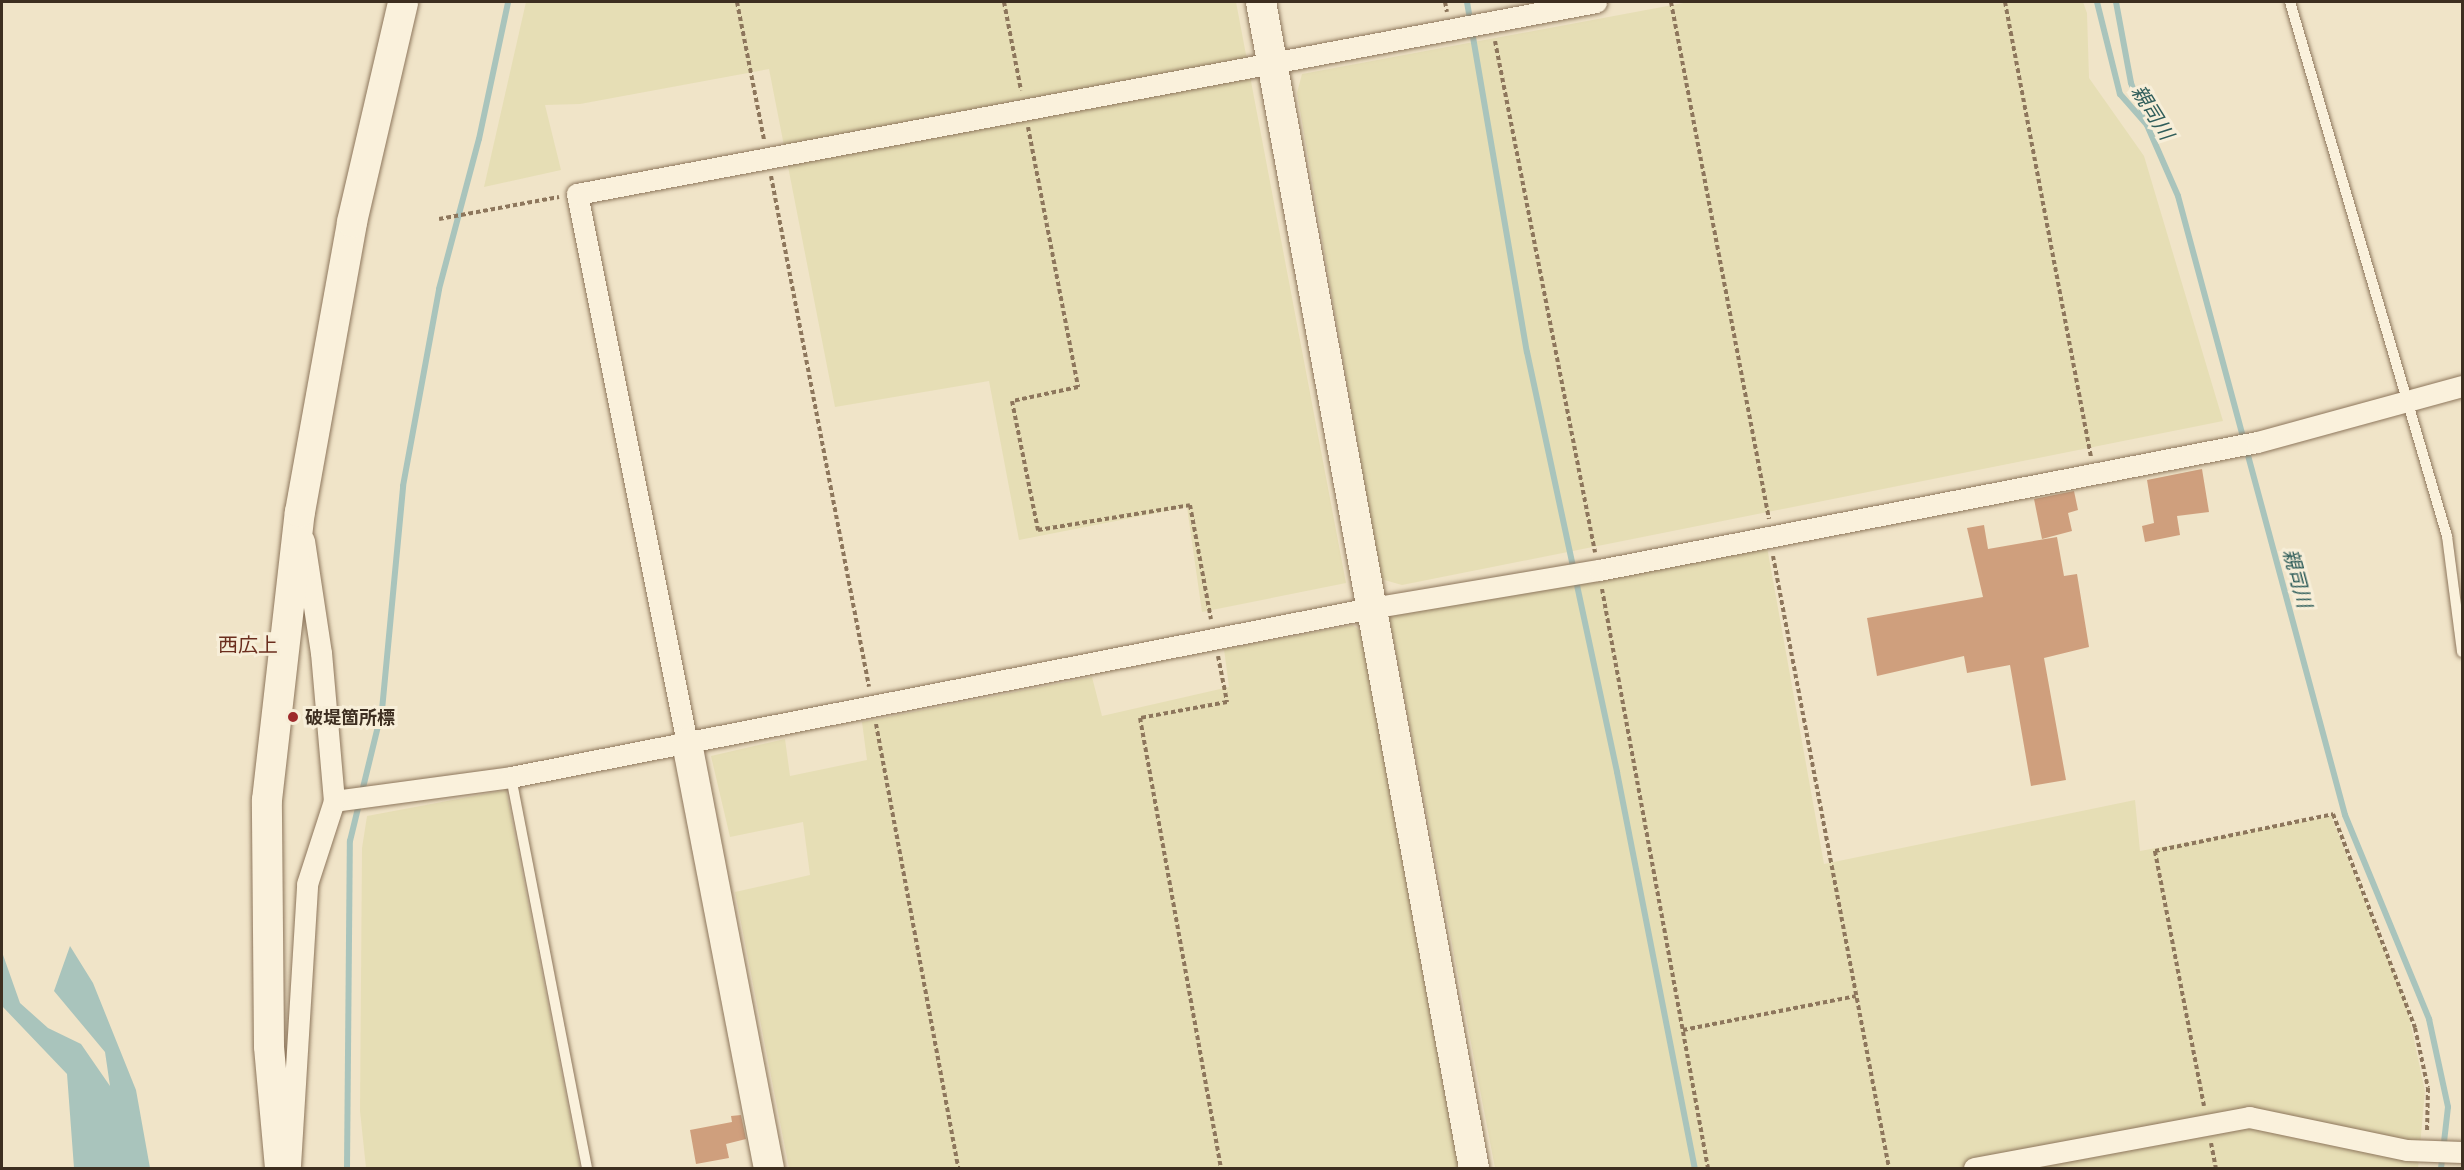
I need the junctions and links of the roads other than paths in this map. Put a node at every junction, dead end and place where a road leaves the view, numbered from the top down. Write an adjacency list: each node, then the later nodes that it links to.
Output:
1 (403, 2): 8 (street)
2 (1261, 2): 5 (street)
3 (1596, 2): 5 (street)
4 (2290, 2): 7 (lane)
5 (1273, 64): 9 (street); 11 (street)
6 (2463, 386): 7 (street)
7 (2409, 400): 9 (street); 10 (lane)
8 (300, 512): 13 (street); 15 (street)
9 (1371, 608): 11 (street); 19 (street)
10 (2463, 652)
11 (687, 743): 12 (street); 18 (street)
12 (511, 777): 13 (street); 17 (lane)
13 (334, 801): 16 (street)
14 (2463, 1152): 20 (street)
15 (280, 1168)
16 (289, 1168)
17 (587, 1168)
18 (769, 1168)
19 (1474, 1168)
20 (1974, 1168)

